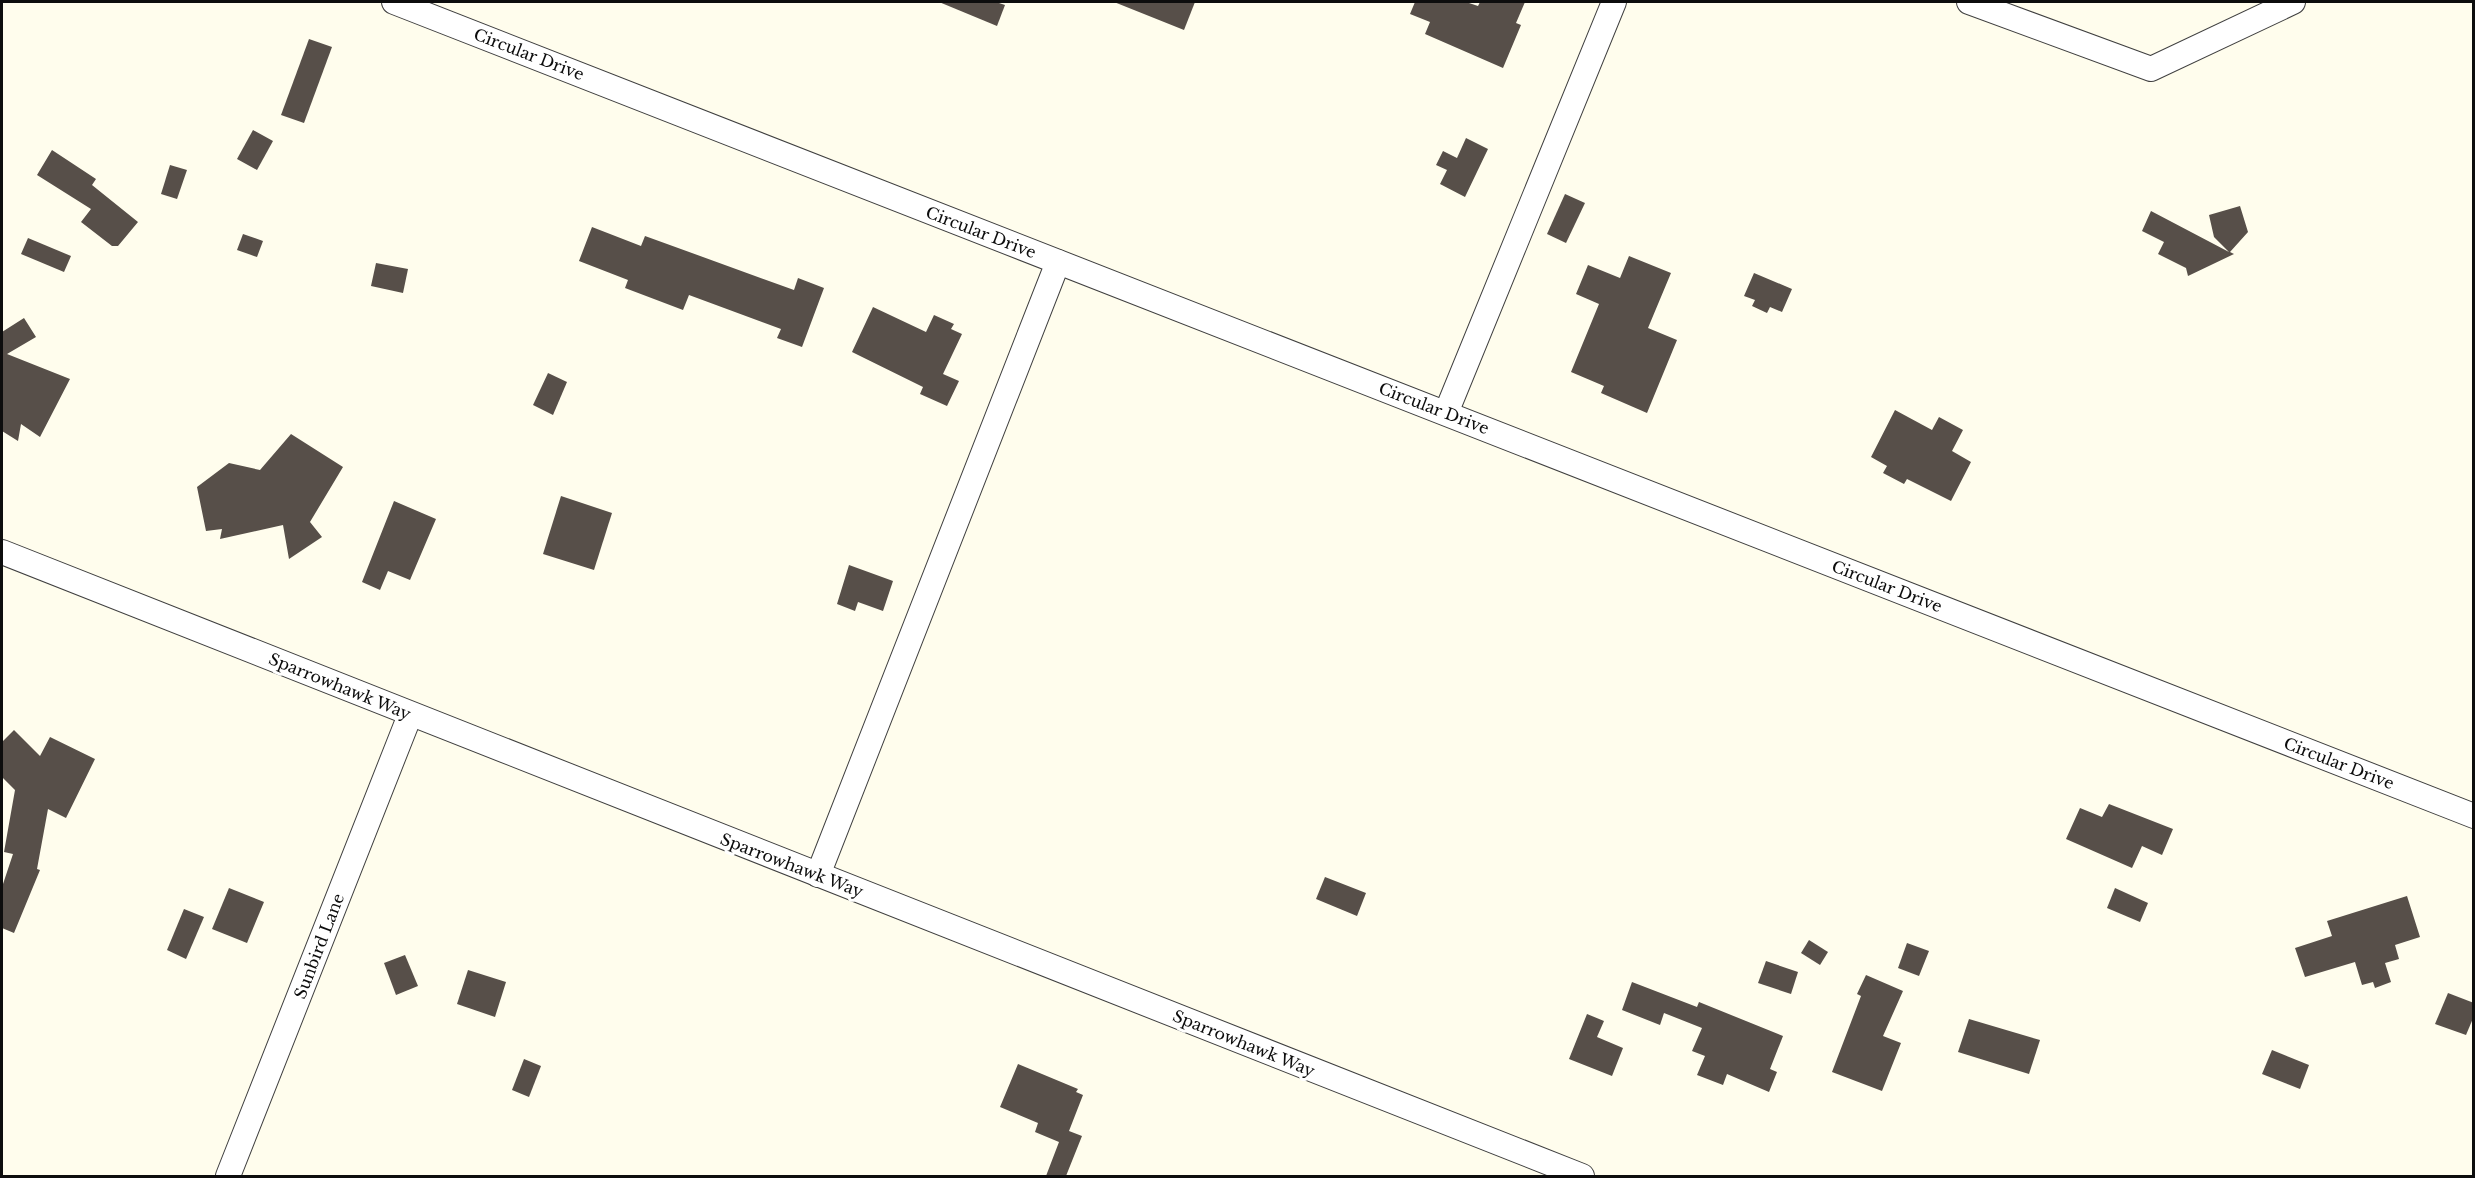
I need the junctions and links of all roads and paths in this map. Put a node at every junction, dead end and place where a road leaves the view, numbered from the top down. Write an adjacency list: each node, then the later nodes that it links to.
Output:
1 (394, 2): 5 (street, Circular Drive)
2 (1614, 2): 6 (street)
3 (1969, 2): 4 (street)
4 (2293, 2)
5 (1058, 262): 6 (street, Circular Drive); 10 (street)
6 (1446, 413): 9 (street, Circular Drive)
7 (2, 552): 8 (street, Sparrowhawk Way)
8 (410, 715): 10 (street, Sparrowhawk Way); 11 (street, Sunbird Lane)
9 (2474, 816)
10 (818, 875): 12 (street, Sparrowhawk Way)
11 (228, 1176)
12 (1582, 1176)

